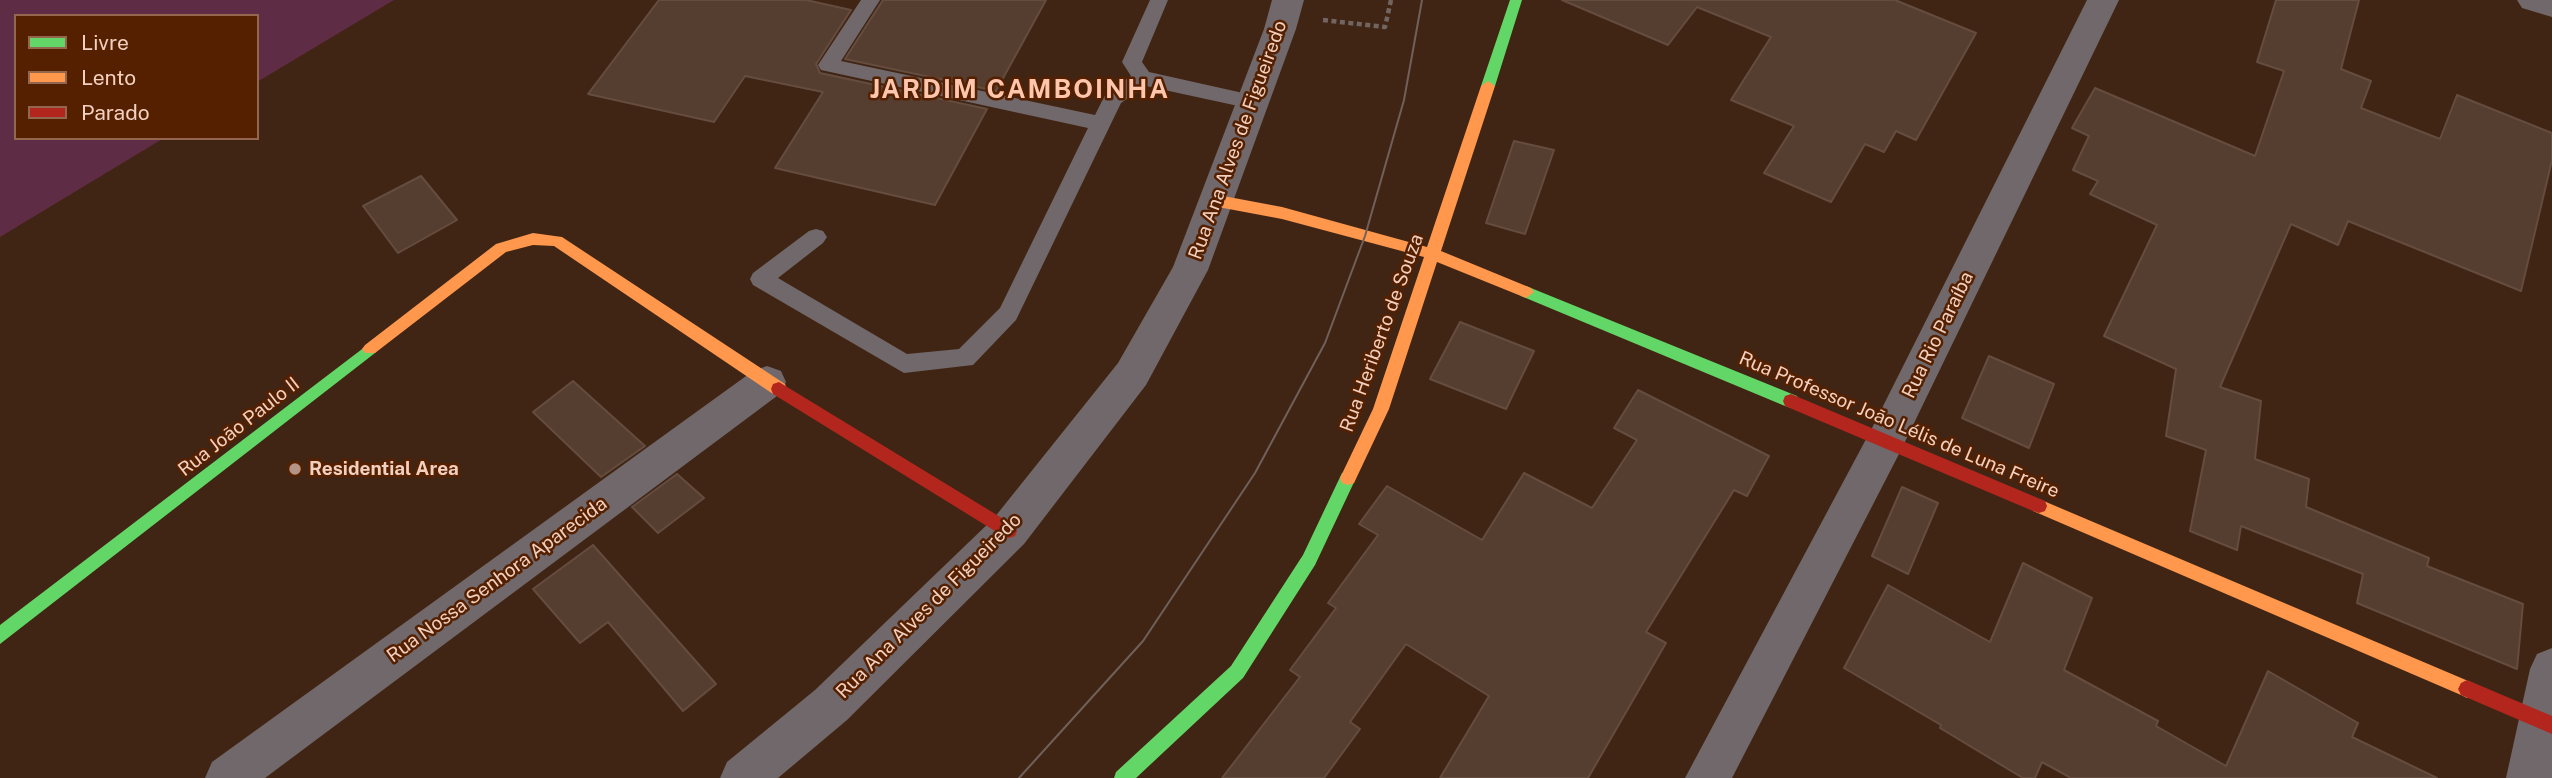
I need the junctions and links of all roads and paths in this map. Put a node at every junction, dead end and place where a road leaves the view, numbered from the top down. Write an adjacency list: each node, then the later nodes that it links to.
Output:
1 (871, 0): 11 (lane)
2 (1158, 0): 9 (lane)
3 (1391, 0): 8 (path)
4 (1516, 0): 14 (street, Rua Heriberto de Souza)
5 (2103, 0): 16 (street, Rua Rio Paraíba)
6 (2533, 0): 7 (street)
7 (2552, 6)
8 (1286, 7): 10 (street, Rua Ana Alves de Figueiredo)
9 (1143, 78): 10 (lane); 11 (lane)
10 (1252, 102): 12 (street, Rua Ana Alves de Figueiredo)
11 (1100, 123): 13 (lane)
12 (1218, 201): 14 (street, Rua Professor João Lélis de Luna Freire); 17 (street, Rua Ana Alves de Figueiredo)
13 (816, 237)
14 (1433, 254): 16 (street, Rua Professor João Lélis de Luna Freire); 23 (street, Rua Heriberto de Souza)
15 (767, 382): 17 (street); 18 (street, Rua João Paulo II); 21 (street, Rua Nossa Senhora Aparecida)
16 (1885, 440): 20 (street, Rua Professor João Lélis de Luna Freire); 24 (street, Rua Rio Paraíba)
17 (1009, 531): 22 (street, Rua Ana Alves de Figueiredo)
18 (0, 636)
19 (2552, 670): 20 (street)
20 (2546, 723): 25 (street)
21 (228, 778)
22 (743, 778)
23 (1123, 778)
24 (1708, 778)
25 (2529, 778)

